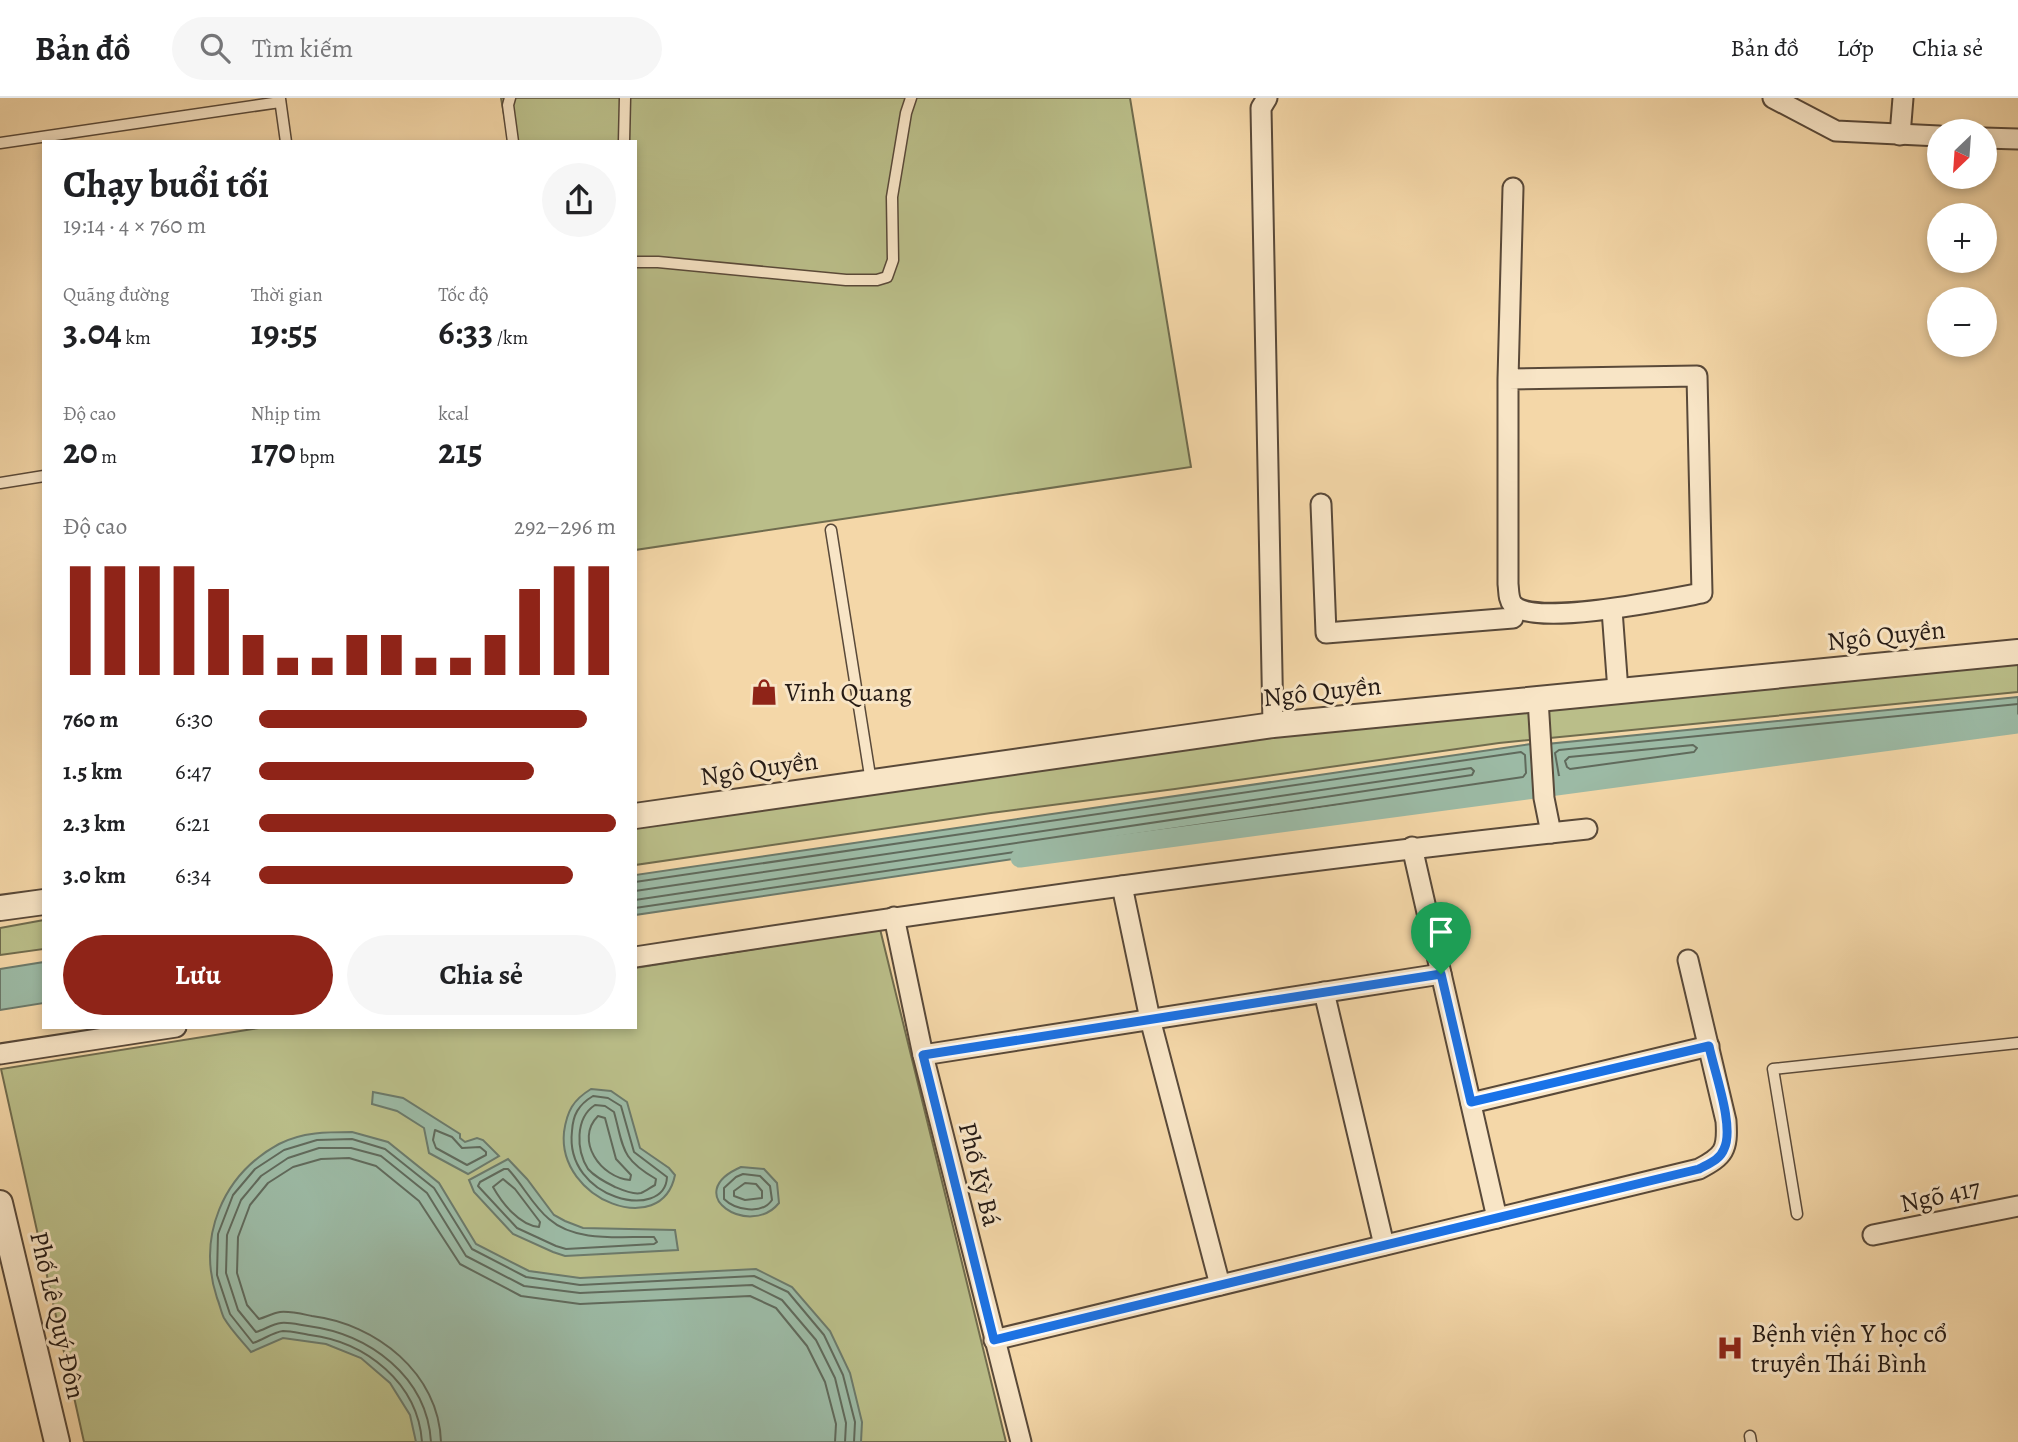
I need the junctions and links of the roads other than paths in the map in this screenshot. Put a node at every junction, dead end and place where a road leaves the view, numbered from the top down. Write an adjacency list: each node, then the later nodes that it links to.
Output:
1 (510, 98): 13 (lane)
2 (625, 98): 14 (lane)
3 (911, 98): 17 (lane)
4 (1266, 98): 28 (street)
5 (1773, 98): 8 (street)
6 (1903, 98): 8 (street)
7 (280, 100): 12 (lane); 15 (lane)
8 (1900, 135): 9 (street)
9 (1927, 136)
10 (1997, 138): 11 (street)
11 (2018, 139)
12 (286, 140)
13 (513, 140)
14 (624, 140)
15 (0, 143)
16 (1513, 188): 18 (street)
17 (637, 262)
18 (1508, 379): 23 (street); 24 (street)
19 (42, 476): 20 (lane)
20 (0, 483)
21 (1321, 504): 23 (street)
22 (831, 530): 29 (lane)
23 (1515, 607): 24 (street)
24 (1612, 610): 26 (street)
25 (2018, 652): 26 (street, Ngô Quyền)
26 (1618, 691): 27 (street, Ngô Quyền)
27 (1538, 699): 28 (street, Ngô Quyền); 32 (street)
28 (1273, 725): 29 (street, Ngô Quyền)
29 (871, 782): 30 (street, Ngô Quyền)
30 (637, 816)
31 (1587, 829): 32 (street)
32 (1551, 832): 33 (street)
33 (1412, 848): 34 (street); 40 (street)
34 (1122, 886): 37 (street); 42 (street)
35 (42, 902): 36 (street)
36 (0, 908)
37 (894, 917): 38 (street); 47 (street, Phố Kỳ Bá)
38 (637, 957)
39 (1688, 960): 45 (street)
40 (1441, 974): 41 (street); 48 (street)
41 (1324, 992): 42 (street); 54 (street)
42 (1150, 1019): 47 (street); 55 (street)
43 (163, 1029): 46 (street)
44 (2018, 1043): 51 (lane)
45 (1709, 1046): 48 (street); 52 (street)
46 (0, 1054)
47 (923, 1055): 56 (street, Phố Kỳ Bá)
48 (1471, 1102): 52 (street)
49 (0, 1203): 57 (street, Phố Lê Quý Đôn)
50 (2018, 1206): 53 (street, Ngõ 417)
51 (1797, 1214)
52 (1497, 1218): 54 (street)
53 (1873, 1235)
54 (1384, 1245): 55 (street)
55 (1220, 1285): 56 (street)
56 (994, 1340): 58 (street, Phố Kỳ Bá)
57 (57, 1442)
58 (1021, 1442)

